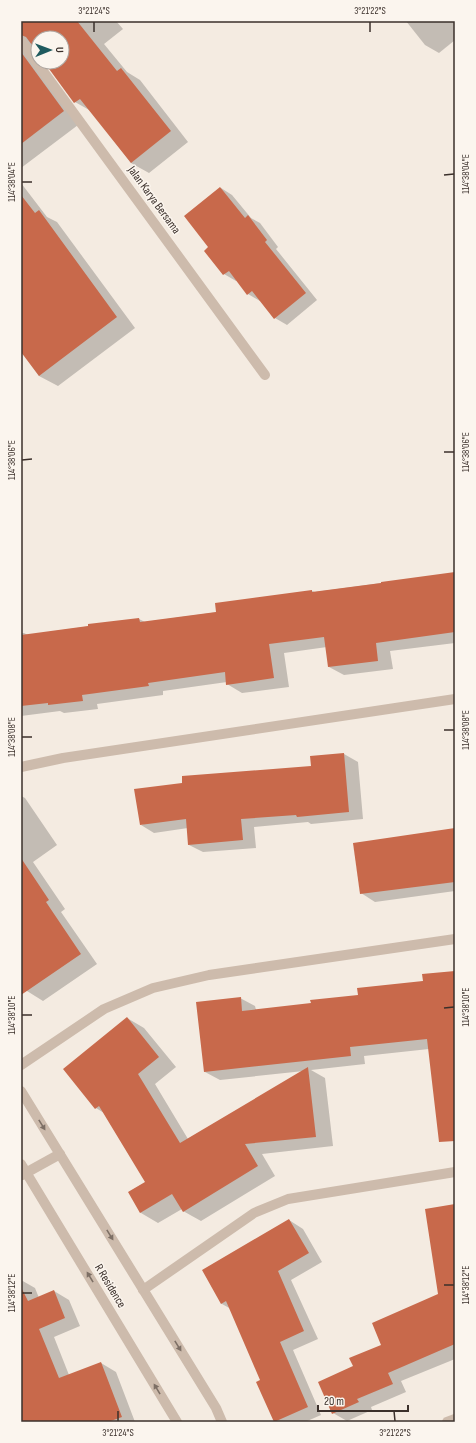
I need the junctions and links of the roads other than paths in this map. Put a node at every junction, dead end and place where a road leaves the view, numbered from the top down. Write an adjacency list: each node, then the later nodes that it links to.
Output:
1 (21, 41): 2 (street, Jalan Karya Bersama)
2 (265, 375)
3 (455, 699): 4 (street)
4 (21, 767)
5 (455, 939): 6 (street)
6 (21, 1065)
7 (21, 1091): 8 (street, one-way to 8)
8 (60, 1154): 11 (street); 12 (street, one-way to 12)
9 (21, 1164): 11 (street, R Residence)
10 (455, 1172): 12 (street)
11 (24, 1174): 14 (street, R Residence, one-way to 11)
12 (143, 1290): 15 (street, one-way to 15)
13 (455, 1419): 16 (street)
14 (178, 1422)
15 (222, 1422)
16 (447, 1422)

